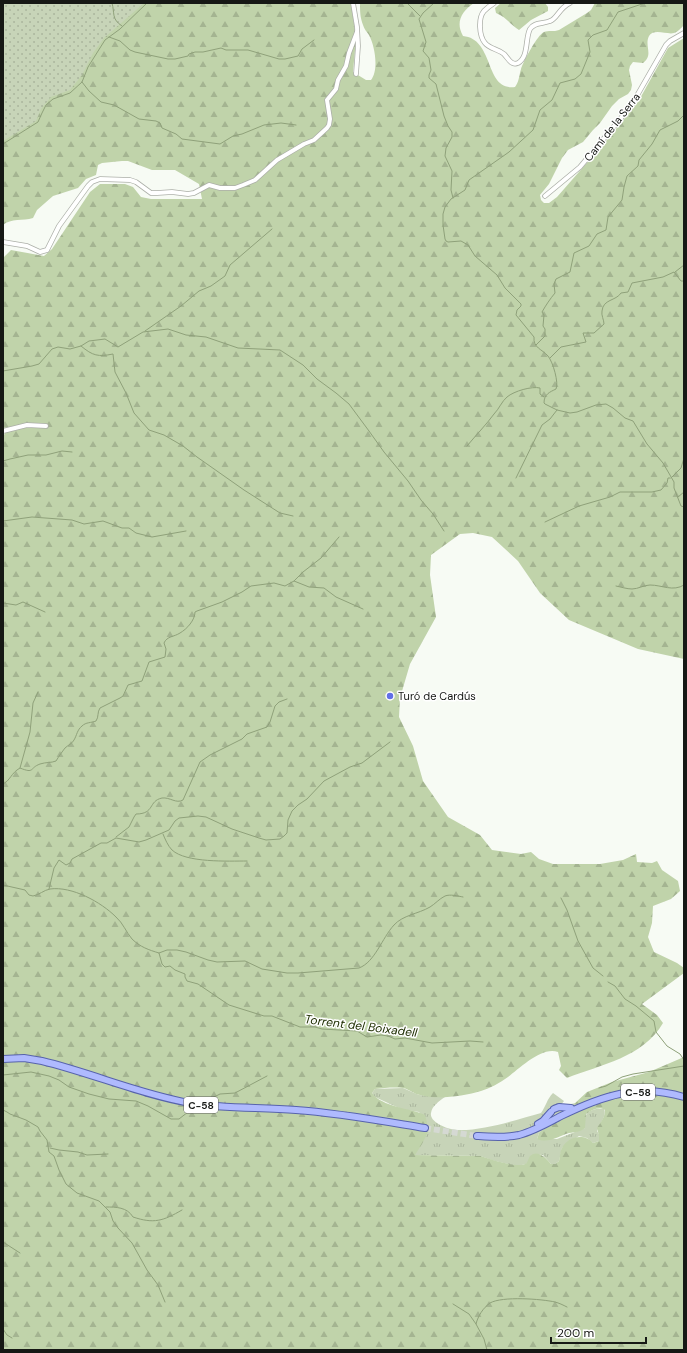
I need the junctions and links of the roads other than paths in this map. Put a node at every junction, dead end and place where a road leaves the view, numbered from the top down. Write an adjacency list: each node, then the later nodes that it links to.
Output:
1 (353, 3): 4 (street)
2 (494, 3): 3 (street)
3 (570, 3)
4 (357, 32): 6 (street); 8 (street)
5 (684, 33): 7 (street, Camí de la Serra)
6 (356, 74)
7 (545, 196)
8 (3, 242)
9 (46, 426): 10 (street)
10 (3, 431)
11 (3, 1061): 17 (main road, C-58)
12 (684, 1096): 13 (main road, C-58); 14 (main road, C-58)
13 (581, 1107): 14 (main road); 15 (main road, C-58)
14 (553, 1113): 15 (main road); 16 (main road, C-58); 16 (main road)
15 (553, 1120): 19 (main road, C-58)
16 (536, 1125): 19 (main road, C-58)
17 (425, 1128)
18 (477, 1136): 19 (main road, C-58)
19 (489, 1137)

